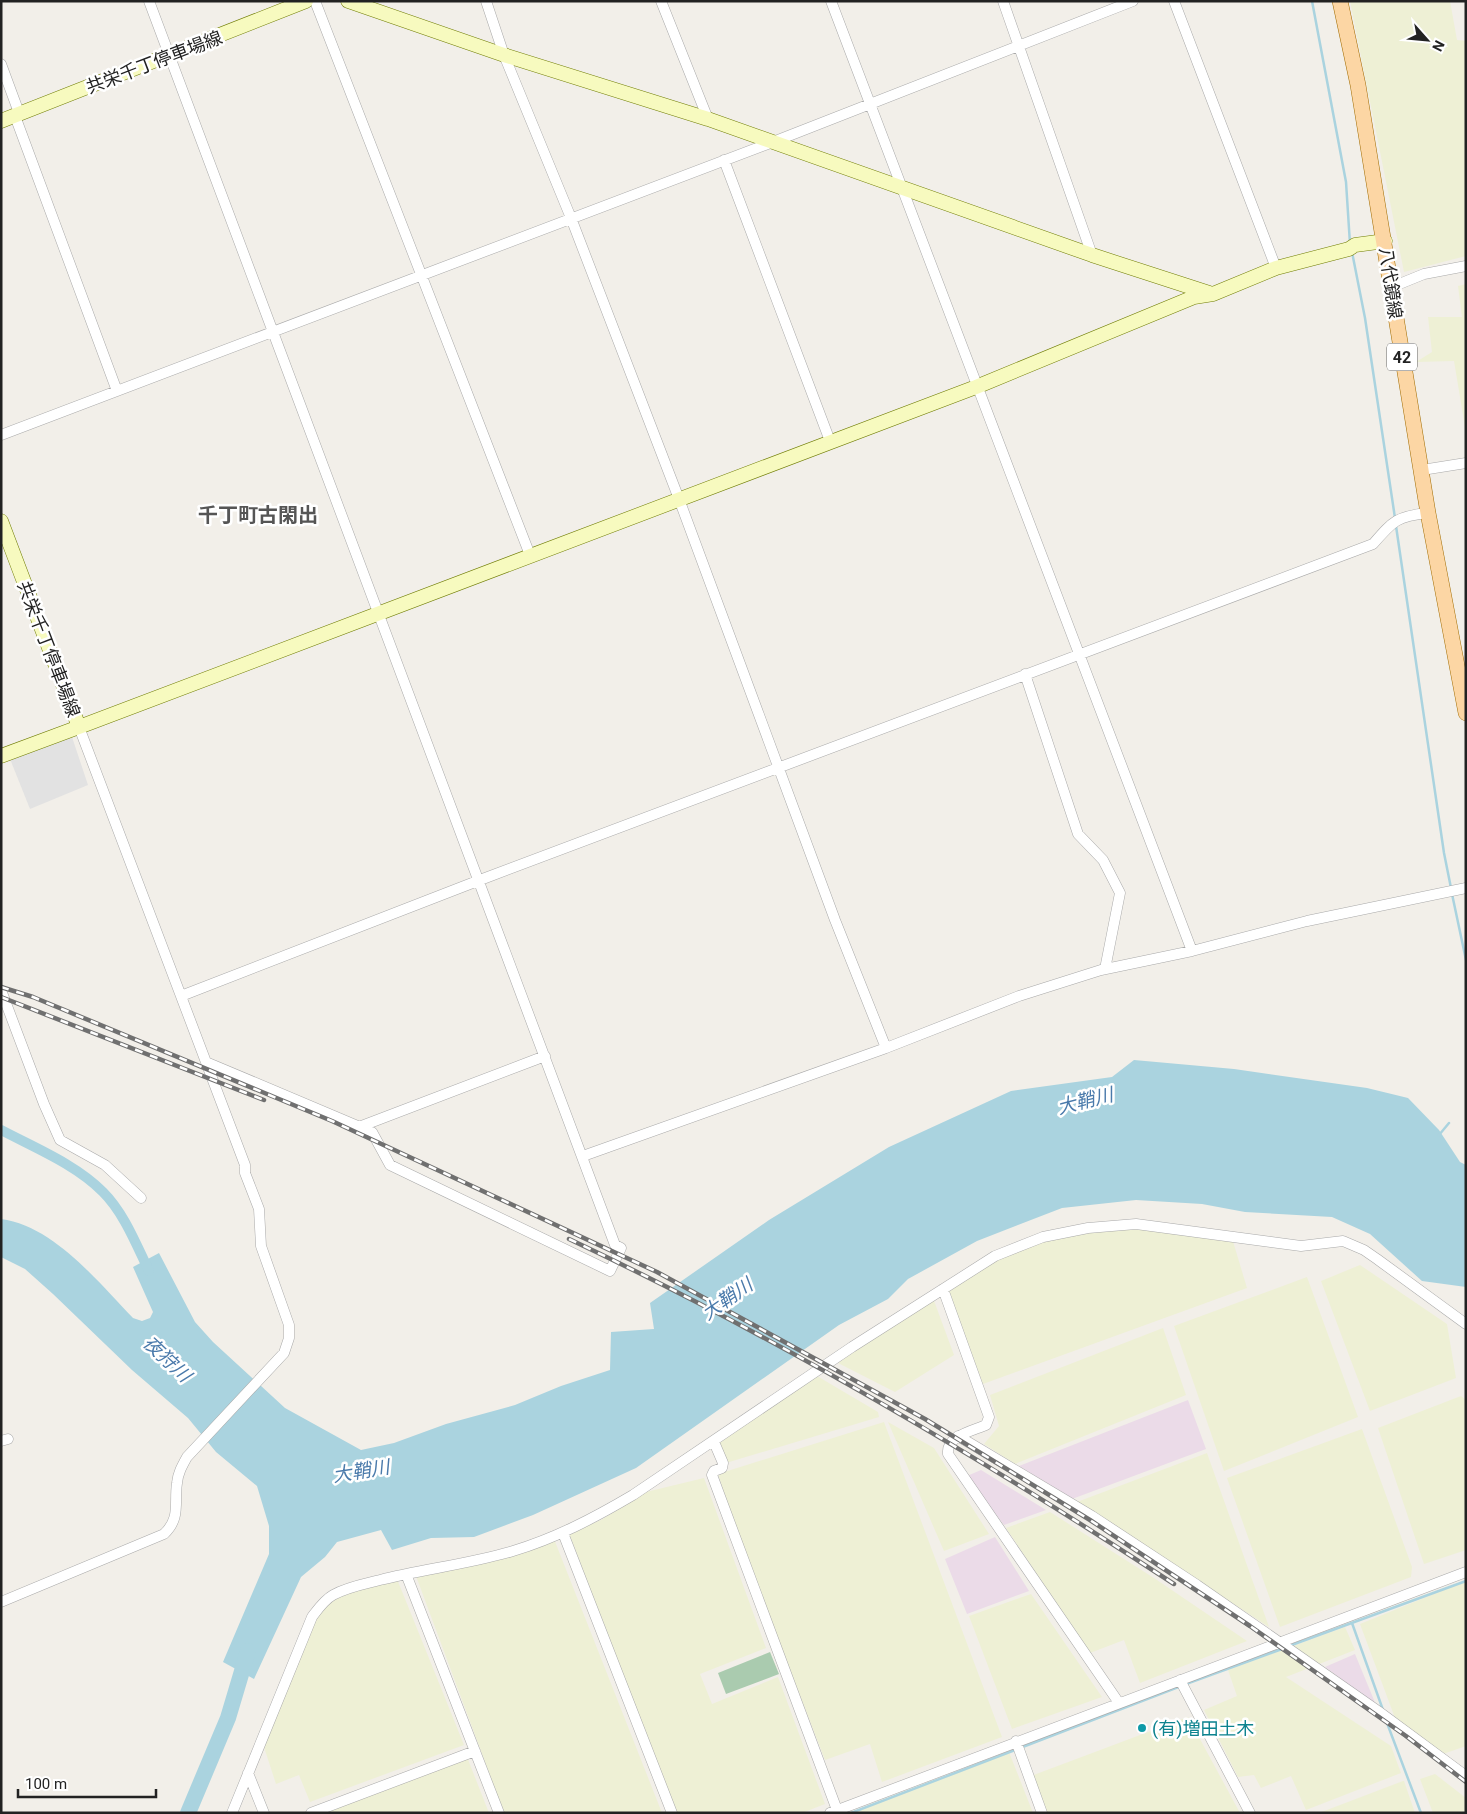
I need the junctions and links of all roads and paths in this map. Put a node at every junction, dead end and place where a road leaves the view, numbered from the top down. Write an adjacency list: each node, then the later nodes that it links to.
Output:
1 (149, 1): 14 (street)
2 (306, 1): 14 (street, 共栄千丁停車場線)
3 (315, 1): 28 (street)
4 (348, 1): 13 (street)
5 (486, 1): 13 (street)
6 (661, 1): 18 (street)
7 (830, 1): 16 (street)
8 (1003, 1): 12 (street)
9 (1133, 1): 12 (street)
10 (1174, 1): 27 (street)
11 (1340, 1): 24 (main road, 八代鏡線 / 42)
12 (1020, 47): 16 (street); 25 (street)
13 (504, 55): 18 (street); 23 (street)
14 (170, 57): 17 (street, 共栄千丁停車場線); 31 (street)
15 (1, 64): 17 (street)
16 (869, 104): 20 (street); 22 (street)
17 (15, 116): 19 (street, 共栄千丁停車場線); 33 (street)
18 (708, 119): 20 (street)
19 (1, 121)
20 (773, 142): 21 (street); 22 (street)
21 (724, 160): 23 (street); 35 (street)
22 (901, 186): 25 (street); 32 (street)
23 (571, 218): 28 (street); 38 (street)
24 (1385, 241): 27 (street); 29 (main road, 八代鏡線 / 42)
25 (1092, 255): 30 (street)
26 (1466, 266): 29 (street)
27 (1276, 268): 30 (street)
28 (423, 274): 31 (street); 41 (street)
29 (1392, 287): 37 (main road, 八代鏡線 / 42)
30 (1213, 294): 32 (street)
31 (273, 332): 33 (street); 42 (street)
32 (976, 386): 35 (street); 43 (street)
33 (117, 391): 34 (street)
34 (1, 435)
35 (830, 441): 38 (street)
36 (1466, 462): 37 (street)
37 (1422, 470): 39 (main road, 八代鏡線 / 42)
38 (679, 499): 41 (street); 48 (street)
39 (1428, 513): 43 (street); 45 (main road, 八代鏡線 / 42)
40 (1, 521): 46 (street, 共栄千丁停車場線)
41 (530, 555): 42 (street)
42 (379, 613): 46 (street); 49 (street)
43 (1079, 654): 44 (street); 51 (street)
44 (1025, 674): 48 (street); 52 (street)
45 (1466, 713)
46 (79, 726): 47 (street, 共栄千丁停車場線); 54 (street)
47 (1, 756)
48 (779, 766): 49 (street); 55 (street)
49 (480, 880): 54 (street); 56 (street)
50 (1457, 891): 51 (street)
51 (1192, 951): 52 (street)
52 (1105, 969): 55 (street)
53 (1, 990): 60 (street)
54 (180, 996): 57 (street)
55 (886, 1048): 59 (street)
56 (545, 1056): 58 (street); 59 (street)
57 (206, 1062): 58 (street); 68 (street)
58 (359, 1126): 59 (street)
59 (583, 1156)
60 (140, 1198)
61 (943, 1289): 62 (street); 63 (street); 64 (street)
62 (1466, 1324)
63 (958, 1436): 69 (street); 71 (street)
64 (714, 1442): 65 (street); 76 (street)
65 (563, 1533): 67 (street); 81 (street)
66 (1466, 1572): 69 (street)
67 (406, 1574): 73 (street); 74 (street)
68 (1, 1602)
69 (1284, 1645): 70 (street); 75 (street)
70 (1182, 1684): 71 (street); 83 (street)
71 (1119, 1703): 72 (street)
72 (1017, 1746): 76 (street); 82 (street)
73 (475, 1751): 79 (street); 80 (street)
74 (248, 1773): 77 (street); 78 (street)
75 (1466, 1776)
76 (838, 1811)
77 (232, 1813)
78 (264, 1813)
79 (311, 1813)
80 (499, 1813)
81 (672, 1813)
82 (1042, 1813)
83 (1250, 1813)

